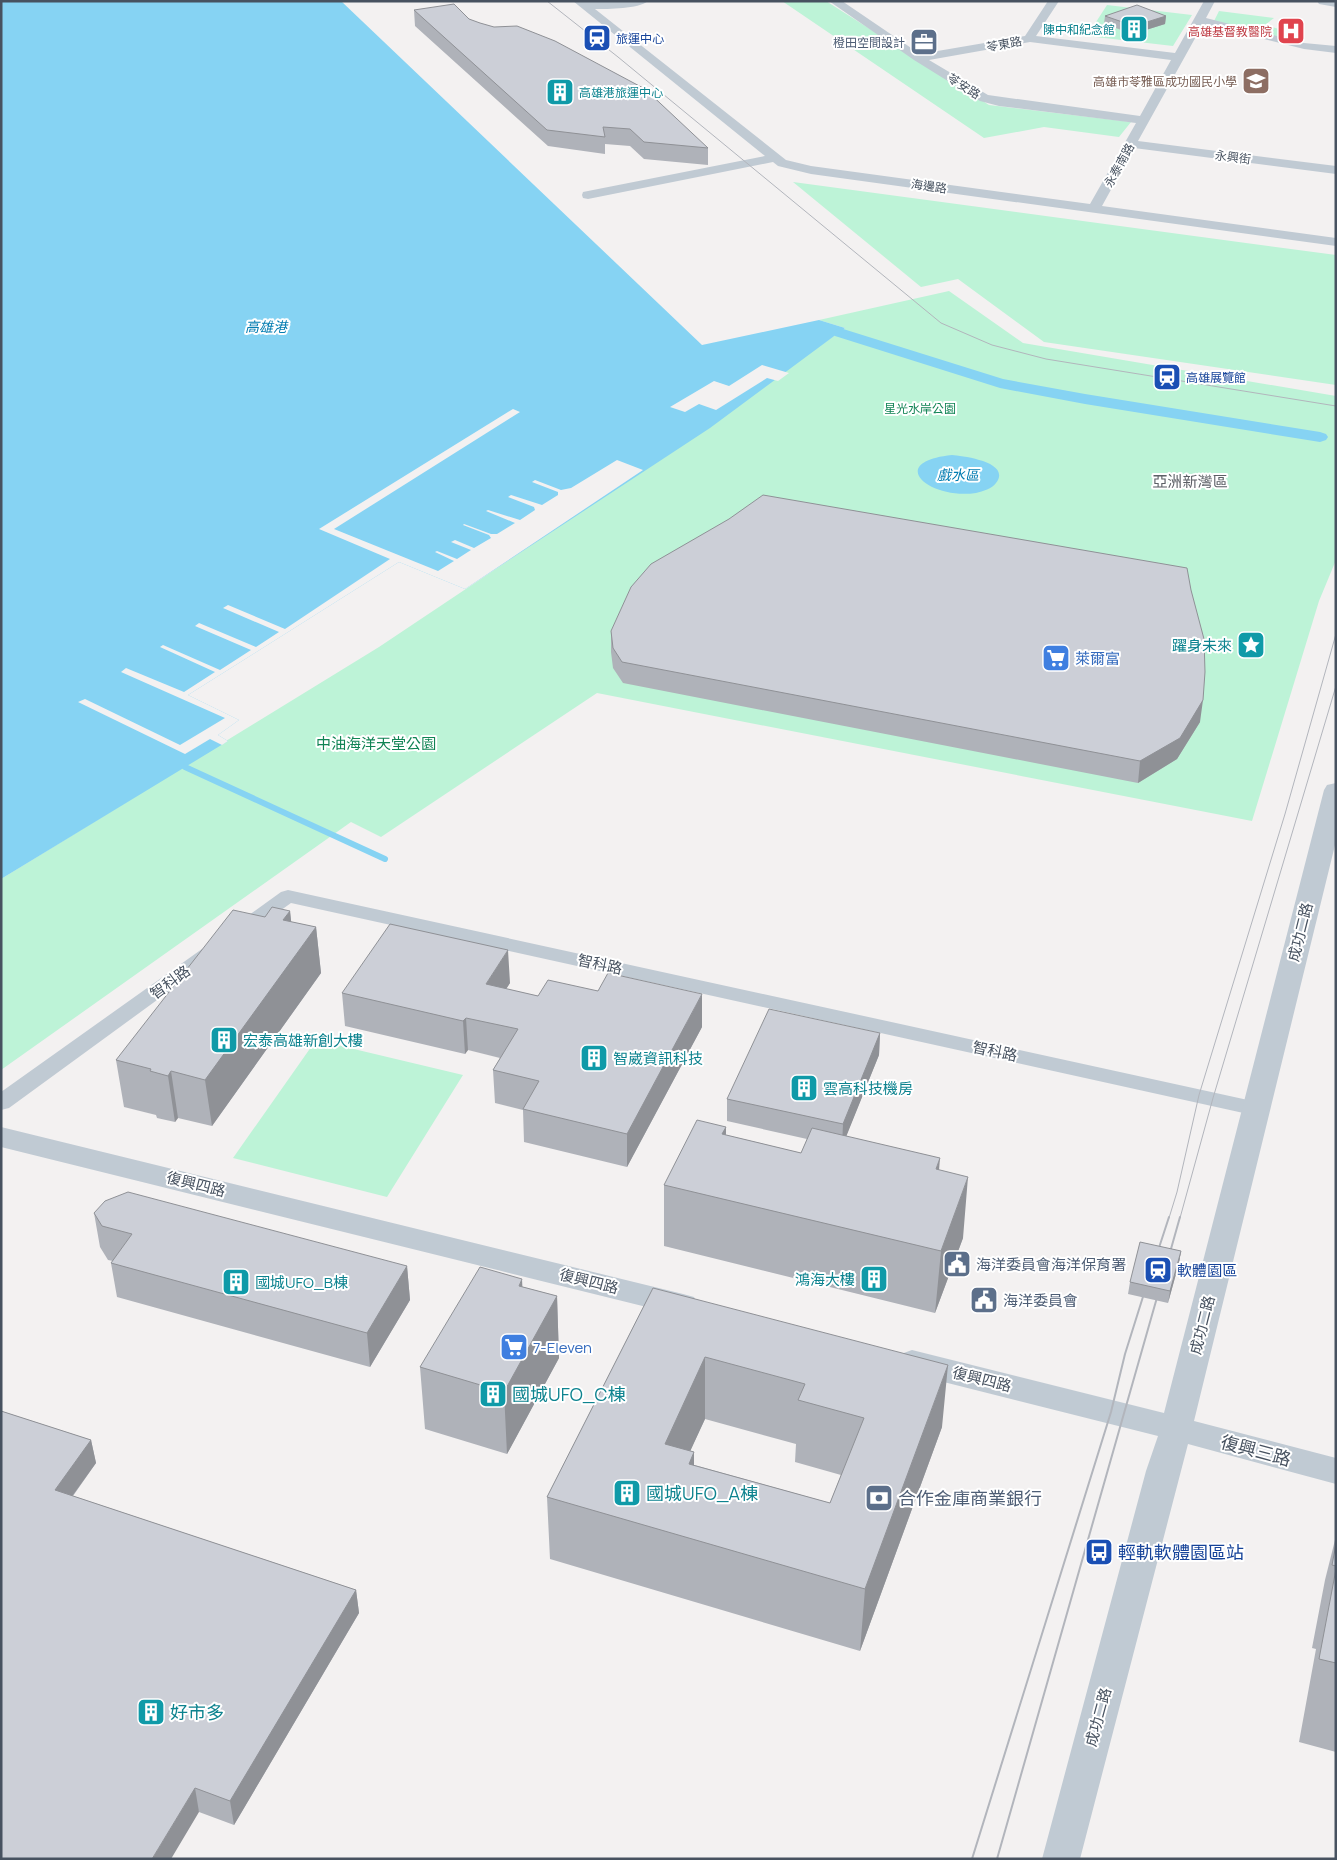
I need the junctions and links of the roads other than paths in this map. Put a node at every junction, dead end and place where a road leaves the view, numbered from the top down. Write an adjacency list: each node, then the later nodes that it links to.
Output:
1 (603, 1): 8 (street)
2 (643, 1): 8 (street)
3 (834, 1): 12 (street, 苓安路)
4 (1054, 1): 10 (street)
5 (1210, 1): 9 (street, 永泰南路)
6 (1324, 1): 7 (street)
7 (1336, 3)
8 (581, 4): 16 (street, 海邊路)
9 (1200, 20): 11 (street); 13 (street, 永泰南路)
10 (1030, 39): 12 (street, 苓東路); 13 (street, 苓東路)
11 (1336, 50)
12 (918, 58): 14 (street, 苓安路)
13 (1179, 58): 14 (street, 永泰南路)
14 (1144, 120): 15 (street, 永泰南路)
15 (1130, 144): 17 (street, 永興街); 19 (street, 永泰南路)
16 (774, 158): 18 (street); 19 (street, 海邊路)
17 (1336, 170)
18 (588, 195)
19 (1094, 209): 20 (street, 海邊路)
20 (1336, 242)
21 (1336, 790): 23 (street, 成功二路)
22 (1, 1103): 23 (street, 智科路)
23 (1256, 1109): 27 (street, 成功二路)
24 (1, 1137): 25 (street, 復興四路)
25 (705, 1310)
26 (888, 1356): 27 (street, 復興四路)
27 (1176, 1430): 28 (street, 復興三路); 29 (street, 成功二路)
28 (1336, 1471)
29 (1061, 1859)

